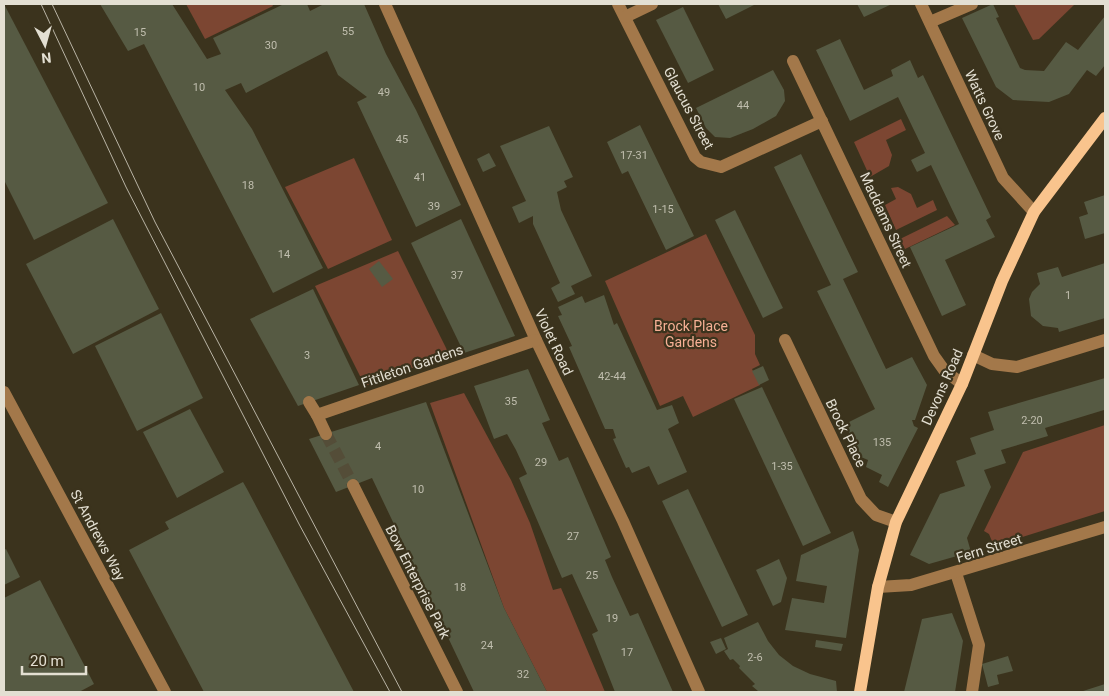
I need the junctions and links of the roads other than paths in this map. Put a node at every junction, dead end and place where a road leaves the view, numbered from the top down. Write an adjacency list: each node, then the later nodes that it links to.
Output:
1 (385, 4): 12 (street, Violet Road)
2 (618, 4): 6 (street, Glaucus Street)
3 (652, 4): 6 (street)
4 (921, 4): 7 (street, Watts Grove)
5 (972, 4): 7 (street)
6 (625, 17): 10 (street, Glaucus Street)
7 (930, 22): 11 (street, Watts Grove)
8 (793, 61): 10 (street, Maddams Street)
9 (1105, 118): 11 (main road, Devons Road)
10 (822, 121): 16 (street, Maddams Street)
11 (1034, 212): 15 (main road, Devons Road)
12 (536, 340): 19 (street, Fittleton Gardens); 28 (street, Violet Road)
13 (785, 340): 22 (street, Brock Place)
14 (1105, 340): 15 (street)
15 (973, 356): 16 (main road, Devons Road)
16 (962, 384): 22 (main road, Devons Road)
17 (4, 392): 26 (street, St Andrews Way)
18 (309, 402): 19 (street)
19 (317, 415): 20 (street)
20 (326, 434)
21 (353, 486): 27 (street, Bow Enterprise Park)
22 (896, 522): 25 (main road, Devons Road)
23 (1105, 527): 24 (street, Fern Street)
24 (956, 573): 25 (street, Fern Street); 30 (street)
25 (878, 587): 29 (main road, Devons Road)
26 (165, 692)
27 (457, 692)
28 (699, 692)
29 (860, 692)
30 (972, 692)

